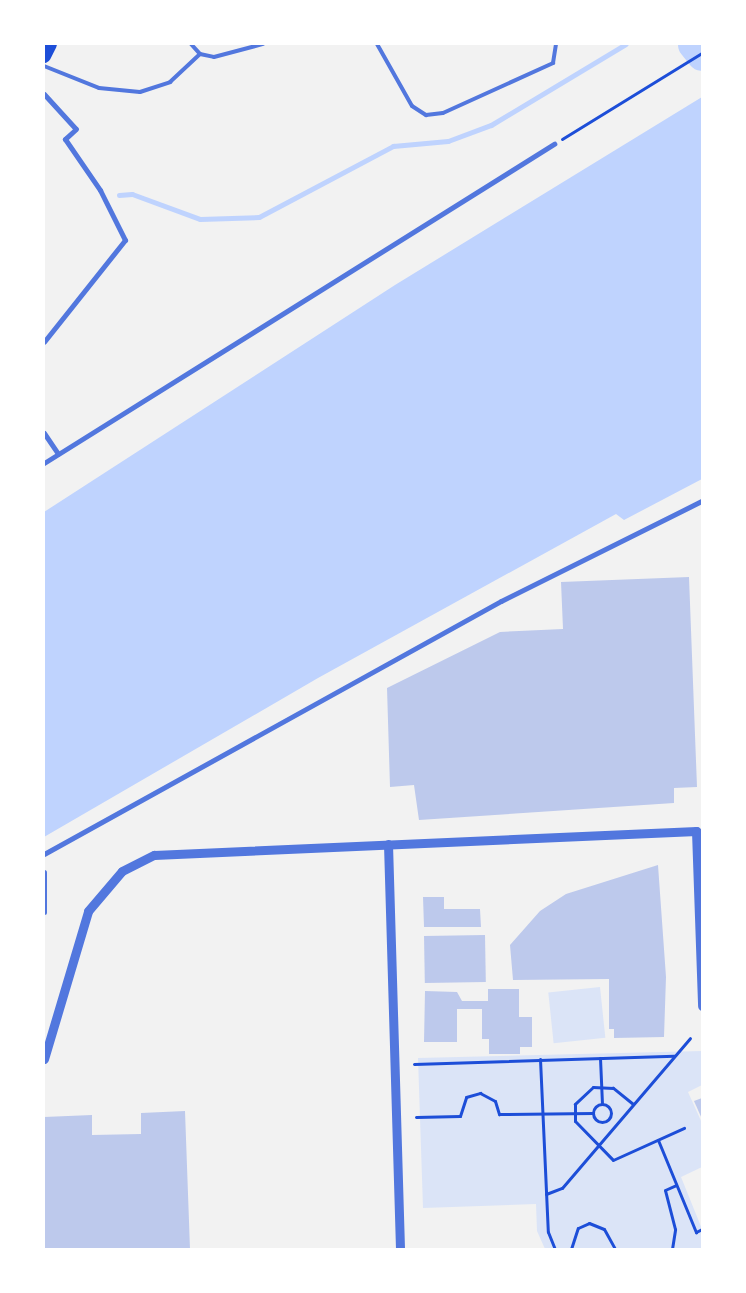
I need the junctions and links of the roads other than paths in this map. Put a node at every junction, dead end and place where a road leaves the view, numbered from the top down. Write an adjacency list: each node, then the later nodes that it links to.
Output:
1 (50, 44): 7 (highway)
2 (191, 44): 6 (lane)
3 (263, 44): 6 (lane)
4 (377, 44): 5 (lane)
5 (556, 44)
6 (200, 54): 8 (lane)
7 (44, 56)
8 (44, 66)
9 (44, 94): 11 (street)
10 (554, 144): 13 (street)
11 (44, 342)
12 (44, 433): 13 (street)
13 (58, 454): 14 (street)
14 (44, 463)
15 (702, 501): 17 (street)
16 (388, 844): 20 (street); 21 (street); 22 (street)
17 (44, 854)
18 (44, 872): 19 (street)
19 (44, 912)
20 (702, 1006)
21 (44, 1059)
22 (400, 1249)

